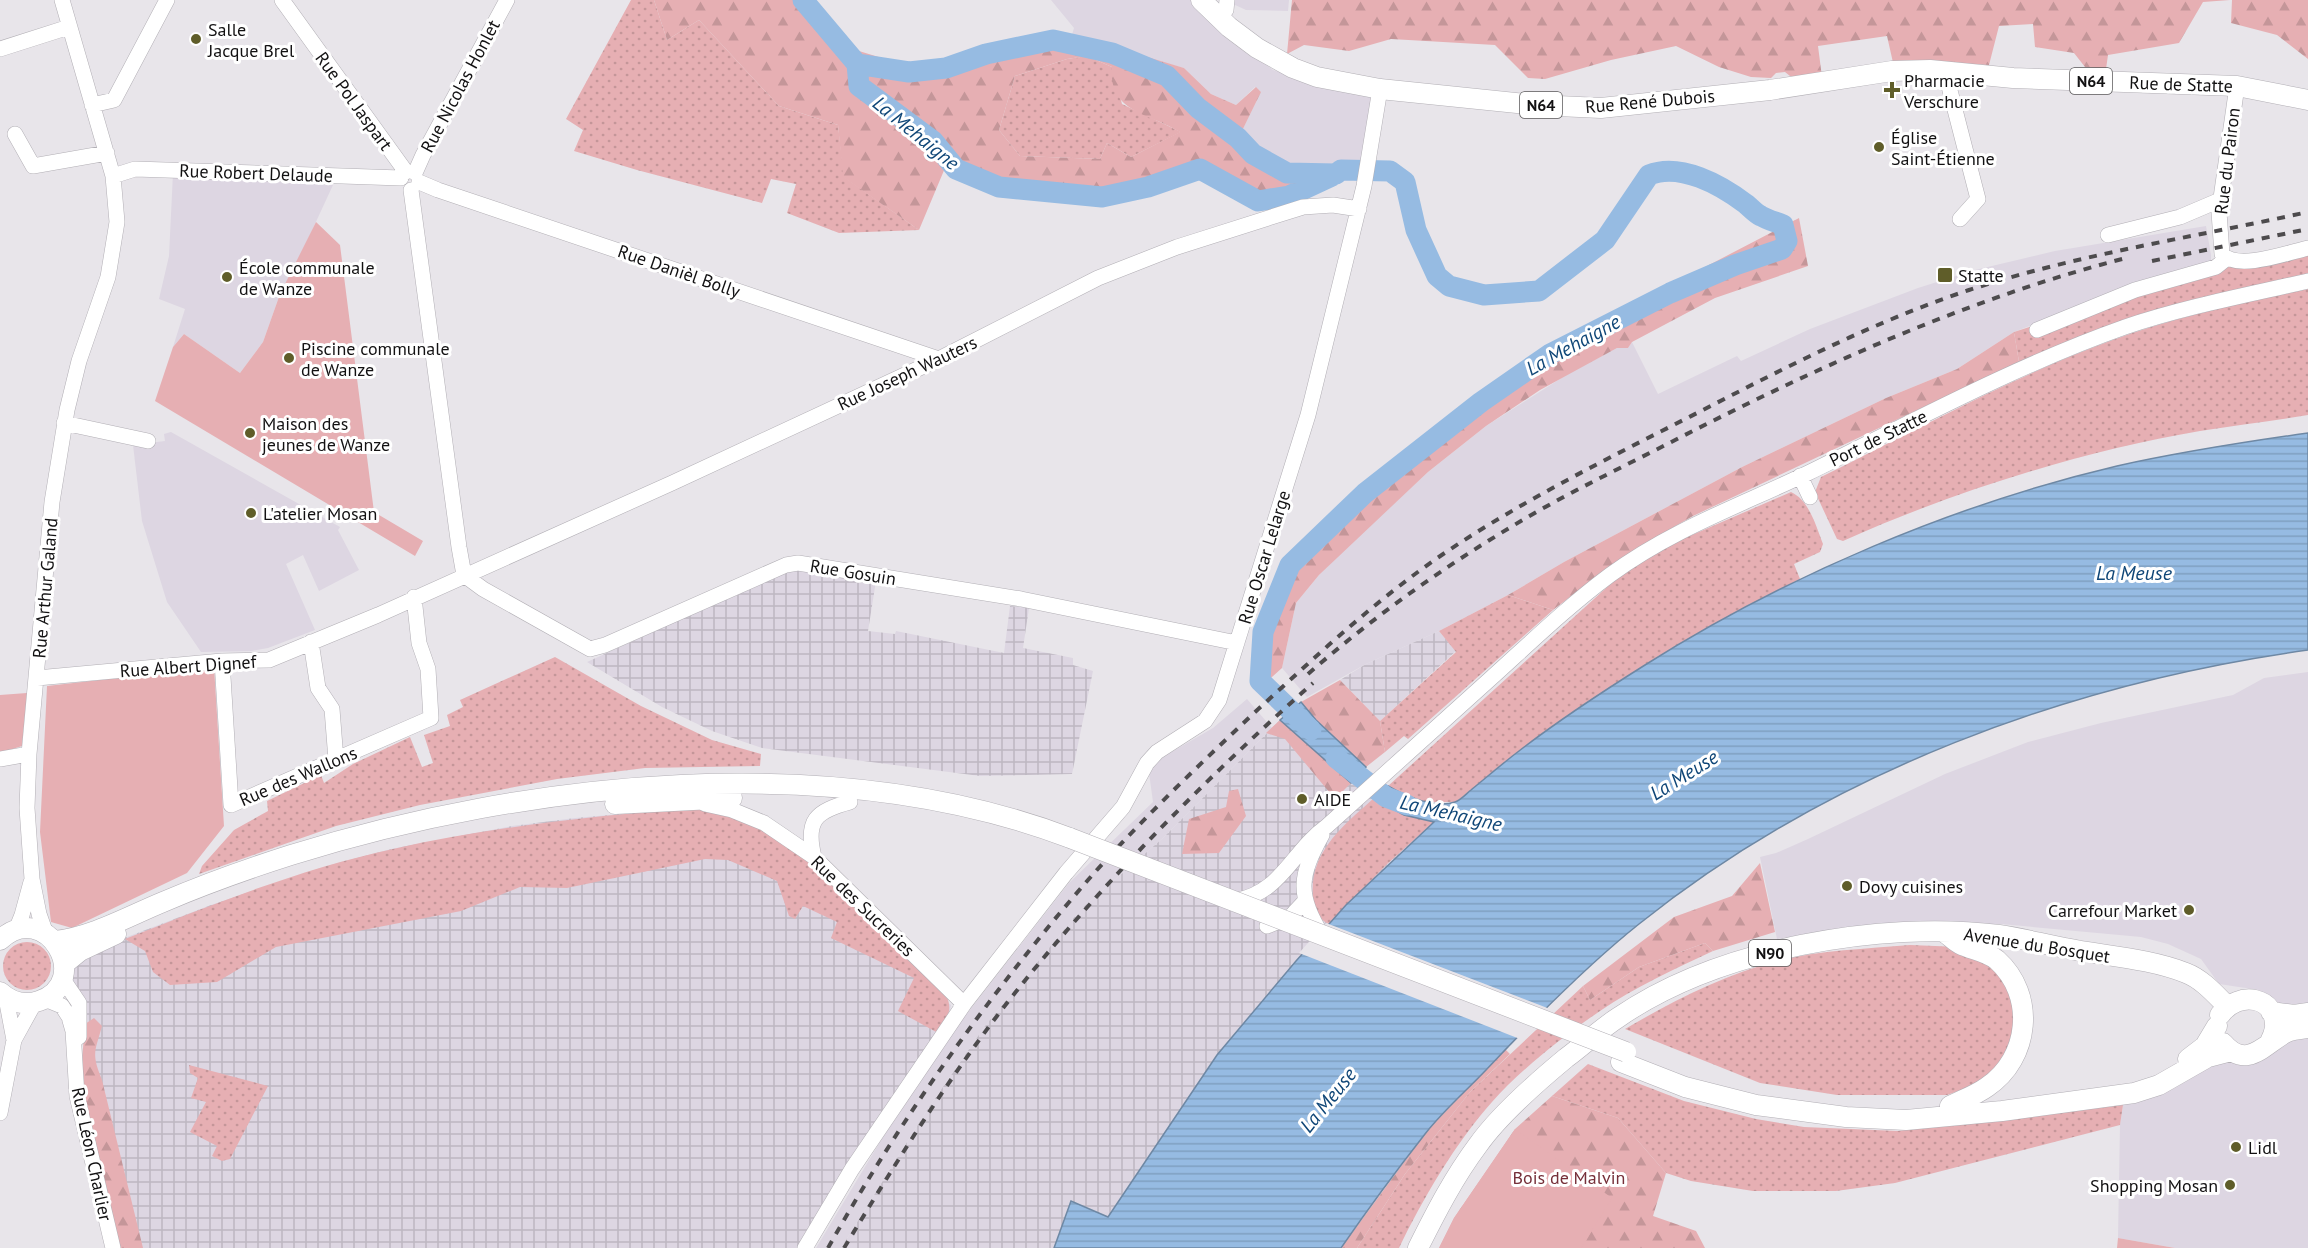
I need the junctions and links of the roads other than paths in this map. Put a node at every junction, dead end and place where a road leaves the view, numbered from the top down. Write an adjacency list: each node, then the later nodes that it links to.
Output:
1 (62, 0): 7 (street, Rue Arthur Galand)
2 (167, 0): 13 (street)
3 (282, 0): 17 (street, Rue Pol Jaspart)
4 (507, 0): 17 (street, Rue Nicolas Honlet)
5 (1201, 0): 6 (main road, Rue René Dubois)
6 (1223, 9): 11 (main road, Rue René Dubois / N64)
7 (69, 27): 8 (street); 13 (street, Rue Arthur Galand)
8 (0, 49)
9 (1945, 71): 10 (main road, Rue de Statte / N64); 11 (main road, Rue René Dubois / N64); 20 (street)
10 (2237, 86): 12 (main road, Rue de Statte / N64); 18 (street, Rue du Pairon)
11 (1380, 89): 19 (street, Rue Oscar Lelarge)
12 (2308, 100)
13 (92, 105): 15 (street, Rue Arthur Galand)
14 (15, 134): 15 (street)
15 (106, 153): 16 (street, Rue Arthur Galand)
16 (113, 176): 17 (street, Rue Robert Delaude); 27 (street, Rue Arthur Galand)
17 (410, 179): 26 (street, Rue Danièl Bolly); 31 (street)
18 (2220, 200): 21 (street); 23 (street, Rue du Pairon)
19 (1359, 209): 26 (street, Rue Joseph Wauters); 34 (street, Rue Oscar Lelarge)
20 (1960, 219)
21 (2108, 235)
22 (2308, 248): 23 (street)
23 (2226, 259): 25 (street)
24 (2308, 281): 29 (street, Port de Statte)
25 (2037, 330)
26 (939, 359): 31 (street, Rue Joseph Wauters)
27 (64, 423): 28 (street); 36 (street, Rue Arthur Galand)
28 (148, 441)
29 (1800, 476): 30 (street); 42 (street, Port de Statte)
30 (1810, 497)
31 (464, 575): 32 (street, Rue Albert Dignef); 34 (street, Rue Gosuin)
32 (414, 597): 33 (street, Rue Albert Dignef); 39 (street, Rue des Wallons)
33 (311, 642): 35 (street, Rue Albert Dignef); 39 (street)
34 (1237, 643): 56 (street, Rue Oscar Lelarge)
35 (222, 661): 36 (street, Rue Albert Dignef); 39 (street, Rue des Wallons)
36 (38, 678): 37 (street, Rue Arthur Galand)
37 (29, 754): 38 (street); 45 (street)
38 (0, 759)
39 (336, 760)
40 (685, 799): 41 (main road); 44 (street, Rue des Sucreries); 53 (main road)
41 (850, 802): 43 (main road); 44 (street)
42 (1327, 826): 46 (street, Port de Statte); 47 (street)
43 (1068, 843): 46 (main road, bridge); 48 (main road); 52 (main road)
44 (814, 856): 56 (street, Rue des Sucreries)
45 (32, 879): 50 (street); 52 (street)
46 (1234, 901): 48 (main road, bridge)
47 (1305, 901): 48 (street); 51 (street)
48 (1275, 923): 51 (main road, bridge); 65 (main road)
49 (1943, 931): 57 (main road, Avenue du Bosquet / N90); 67 (main road); 71 (main road, Avenue du Bosquet / N90)
50 (8, 935): 52 (main road)
51 (1322, 935): 65 (main road, bridge)
52 (50, 937): 53 (main road)
53 (63, 971): 55 (main road); 66 (street, Rue Léon Charlier)
54 (3, 995): 55 (main road); 62 (street)
55 (40, 1001): 62 (street); 66 (street, Rue Léon Charlier)
56 (964, 1004): 70 (street)
57 (2227, 1006): 58 (main road); 60 (main road)
58 (2271, 1012): 59 (main road); 63 (main road)
59 (2308, 1013)
60 (2217, 1026): 64 (main road); 67 (main road)
61 (2308, 1028): 63 (main road)
62 (14, 1040): 68 (street)
63 (2270, 1042): 64 (main road)
64 (2231, 1051): 65 (main road)
65 (1624, 1057): 67 (main road)
66 (75, 1060): 69 (street, Rue Léon Charlier)
67 (1950, 1106)
68 (0, 1113)
69 (113, 1248)
70 (805, 1248)
71 (1418, 1248)

